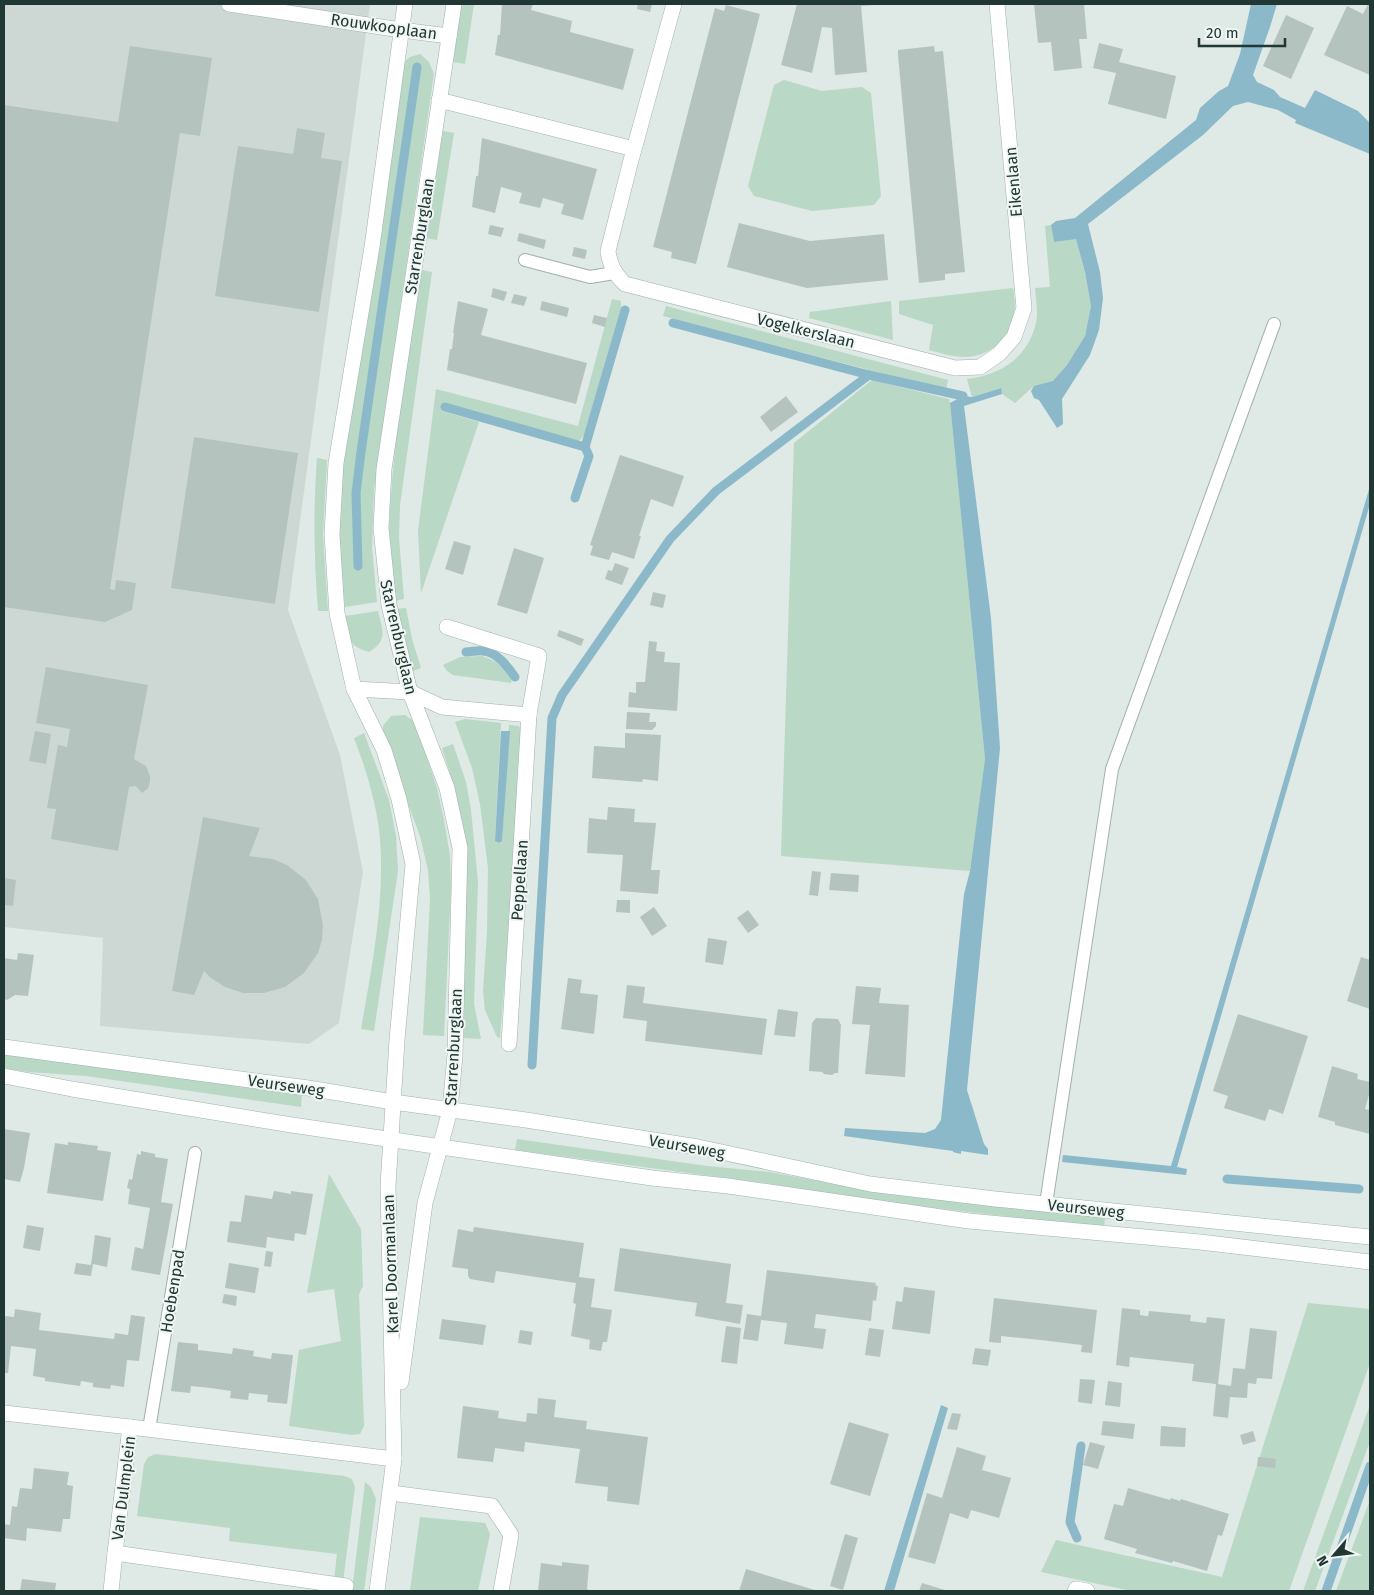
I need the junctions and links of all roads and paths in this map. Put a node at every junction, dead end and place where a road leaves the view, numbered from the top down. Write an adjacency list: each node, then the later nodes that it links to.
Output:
1 (229, 4): 6 (street, Rouwkooplaan)
2 (405, 4): 6 (street)
3 (454, 4): 7 (street, Starrenburglaan)
4 (674, 4): 9 (street)
5 (996, 4): 13 (street, Eikenlaan)
6 (401, 30): 7 (street, Rouwkooplaan); 15 (street)
7 (449, 36): 8 (street, Starrenburglaan)
8 (439, 100): 9 (street); 16 (street, Starrenburglaan)
9 (634, 149): 11 (street)
10 (525, 260): 11 (lane)
11 (614, 273): 13 (street, Vogelkerslaan)
12 (1274, 324): 26 (lane)
13 (999, 354)
14 (447, 627): 17 (street, Peppellaan)
15 (354, 688): 16 (street); 21 (street)
16 (410, 692): 17 (street); 22 (street, Starrenburglaan)
17 (529, 715): 18 (street, Peppellaan)
18 (508, 1044)
19 (4, 1047): 21 (street, Veurseweg)
20 (4, 1076): 23 (street, Veurseweg)
21 (393, 1102): 22 (street, Veurseweg); 23 (street, Karel Doormanlaan)
22 (450, 1110): 24 (street, Starrenburglaan); 26 (street, Veurseweg)
23 (390, 1140): 24 (street, Veurseweg); 30 (street, Karel Doormanlaan)
24 (441, 1146): 28 (street, Veurseweg); 30 (street, Karel Doormanlaan)
25 (195, 1153): 32 (lane, Hoebenpad)
26 (1046, 1204): 27 (street, Veurseweg)
27 (1370, 1237)
28 (1370, 1262)
29 (4, 1413): 31 (street)
30 (395, 1425): 33 (street, Karel Doormanlaan)
31 (130, 1427): 32 (street, Van Dulmplein); 35 (street, Van Dulmplein)
32 (149, 1429): 33 (street, Van Dulmplein)
33 (394, 1459): 34 (street, Karel Doormanlaan)
34 (391, 1493): 38 (street, Karel Doormanlaan); 39 (street)
35 (115, 1553): 36 (street, Van Dulmplein); 37 (street)
36 (346, 1586)
37 (111, 1591)
38 (377, 1591)
39 (501, 1591)
40 (1075, 1591): 41 (street)
41 (1087, 1591)

